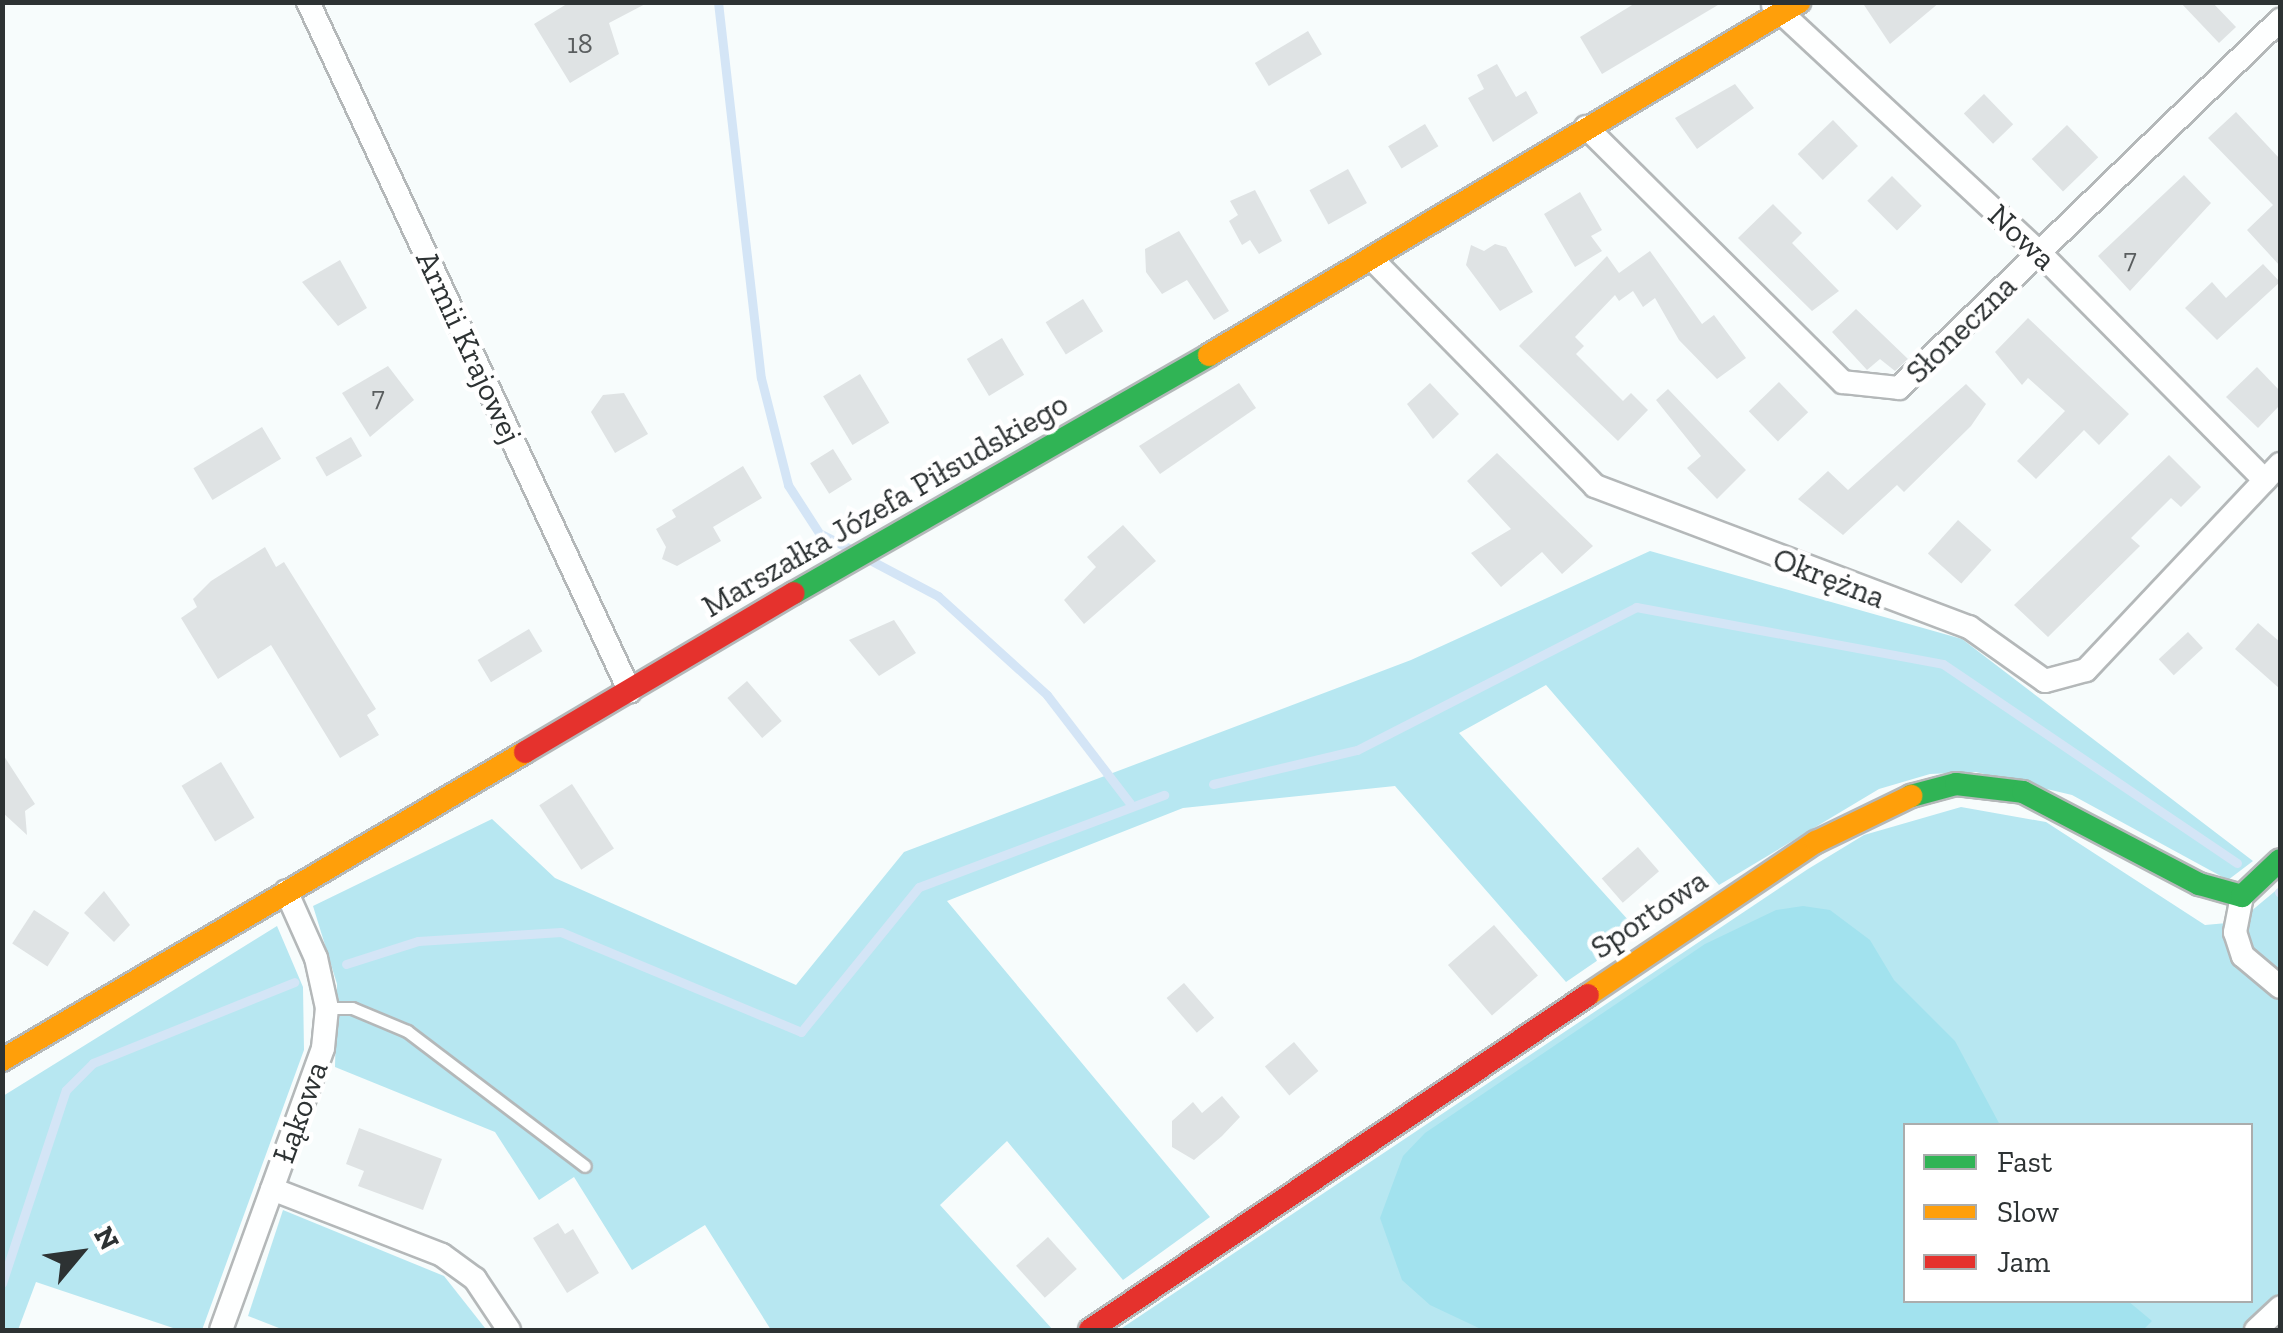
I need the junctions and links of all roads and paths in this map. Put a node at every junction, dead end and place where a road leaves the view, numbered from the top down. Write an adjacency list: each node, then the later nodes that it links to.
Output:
1 (308, 2): 8 (street, Armii Krajowej)
2 (1783, 6): 4 (street, Marszałka Józefa Piłsudskiego); 5 (street, Nowa)
3 (2280, 20): 5 (street, Słoneczna)
4 (1586, 127): 5 (street, Słoneczna); 6 (street, Marszałka Józefa Piłsudskiego)
5 (2040, 252): 7 (street, Nowa)
6 (1374, 261): 7 (street, Okrężna); 8 (street, Marszałka Józefa Piłsudskiego)
7 (2273, 472)
8 (630, 692): 10 (street, Marszałka Józefa Piłsudskiego)
9 (2280, 860): 11 (street)
10 (286, 891): 13 (street, Łąkowa); 14 (street, Marszałka Józefa Piłsudskiego)
11 (2242, 896): 12 (street); 20 (street, Sportowa)
12 (2280, 987)
13 (327, 1008): 15 (lane); 16 (street, Łąkowa)
14 (2, 1060)
15 (585, 1166)
16 (272, 1189): 18 (street, Łąkowa); 19 (street)
17 (2280, 1308): 21 (street)
18 (221, 1330)
19 (509, 1330)
20 (1090, 1330)
21 (2256, 1330)

